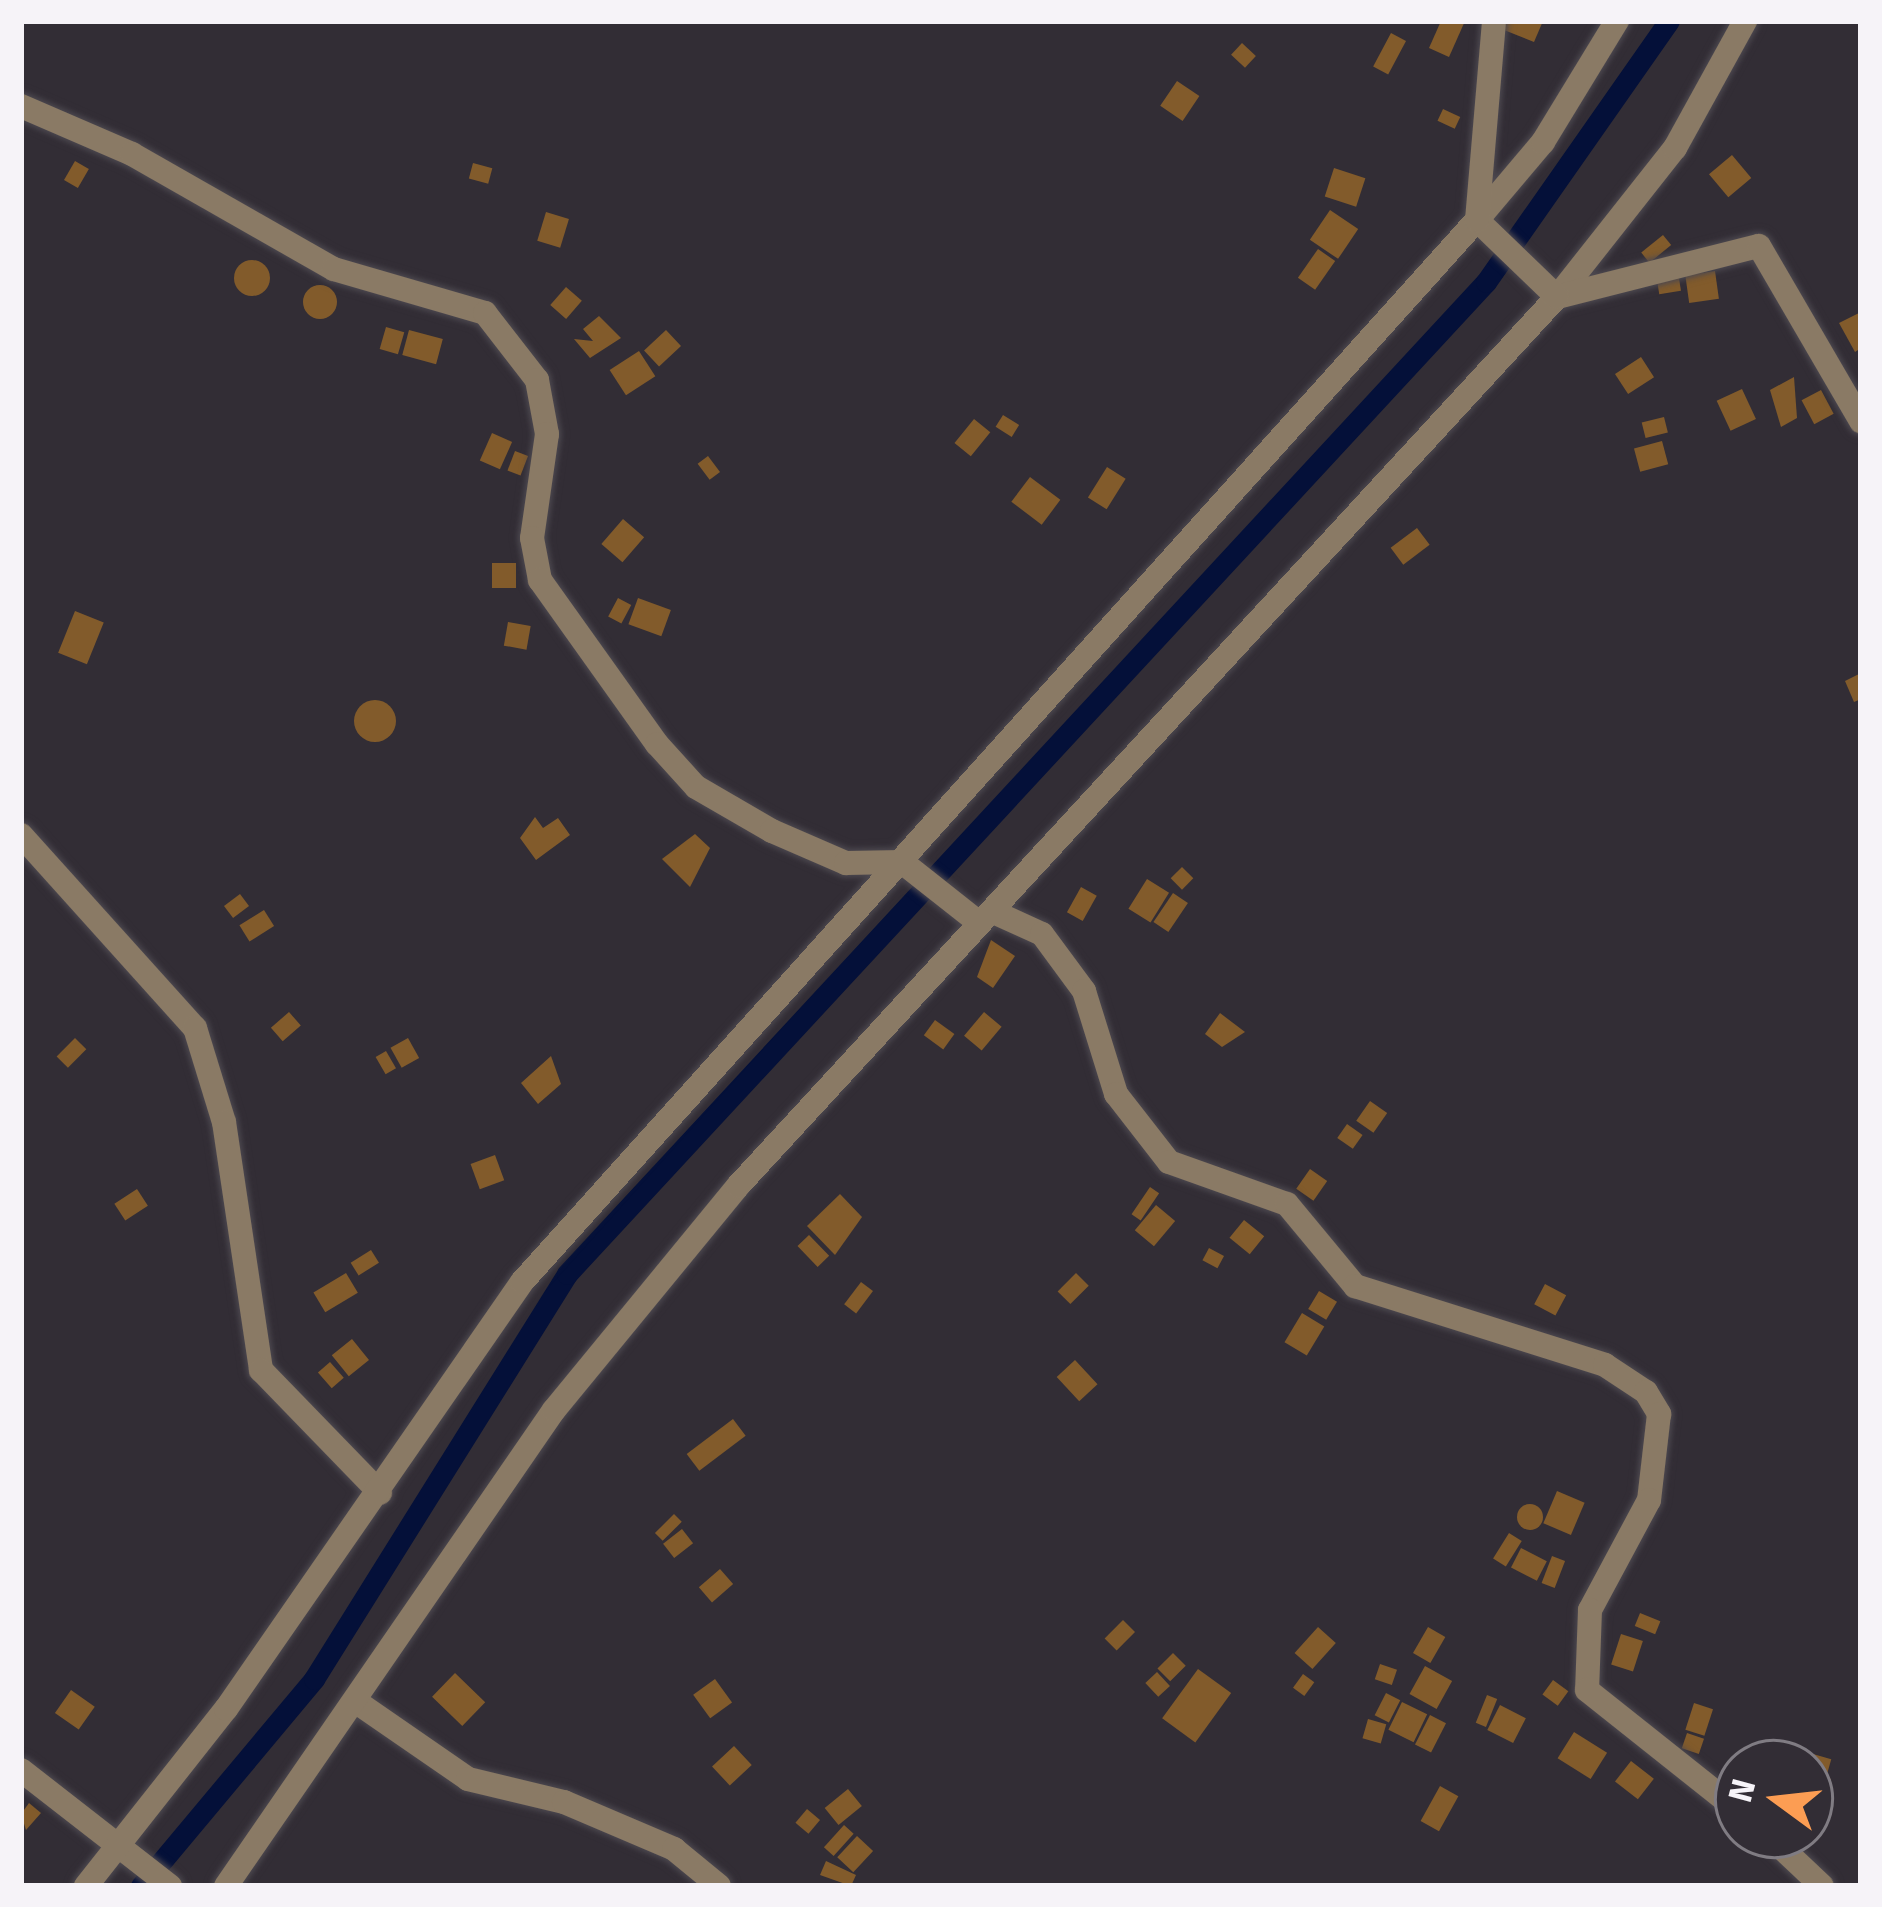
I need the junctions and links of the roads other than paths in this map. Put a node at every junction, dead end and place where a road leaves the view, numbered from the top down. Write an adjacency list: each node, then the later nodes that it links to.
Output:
1 (1494, 21): 5 (street)
2 (1617, 21): 5 (street)
3 (1745, 21): 6 (street)
4 (21, 106): 9 (street)
5 (1477, 220): 6 (street); 9 (street)
6 (1549, 291): 7 (street); 10 (street)
7 (1861, 421)
8 (21, 835): 11 (street)
9 (902, 862): 10 (street); 11 (street)
10 (988, 918): 12 (street); 14 (street)
11 (380, 1492): 15 (street)
12 (358, 1703): 19 (street); 20 (street)
13 (21, 1770): 15 (street)
14 (1714, 1791)
15 (123, 1843): 17 (street); 18 (street)
16 (1793, 1859): 21 (street)
17 (86, 1886)
18 (170, 1886)
19 (226, 1886)
20 (718, 1886)
21 (1822, 1886)

